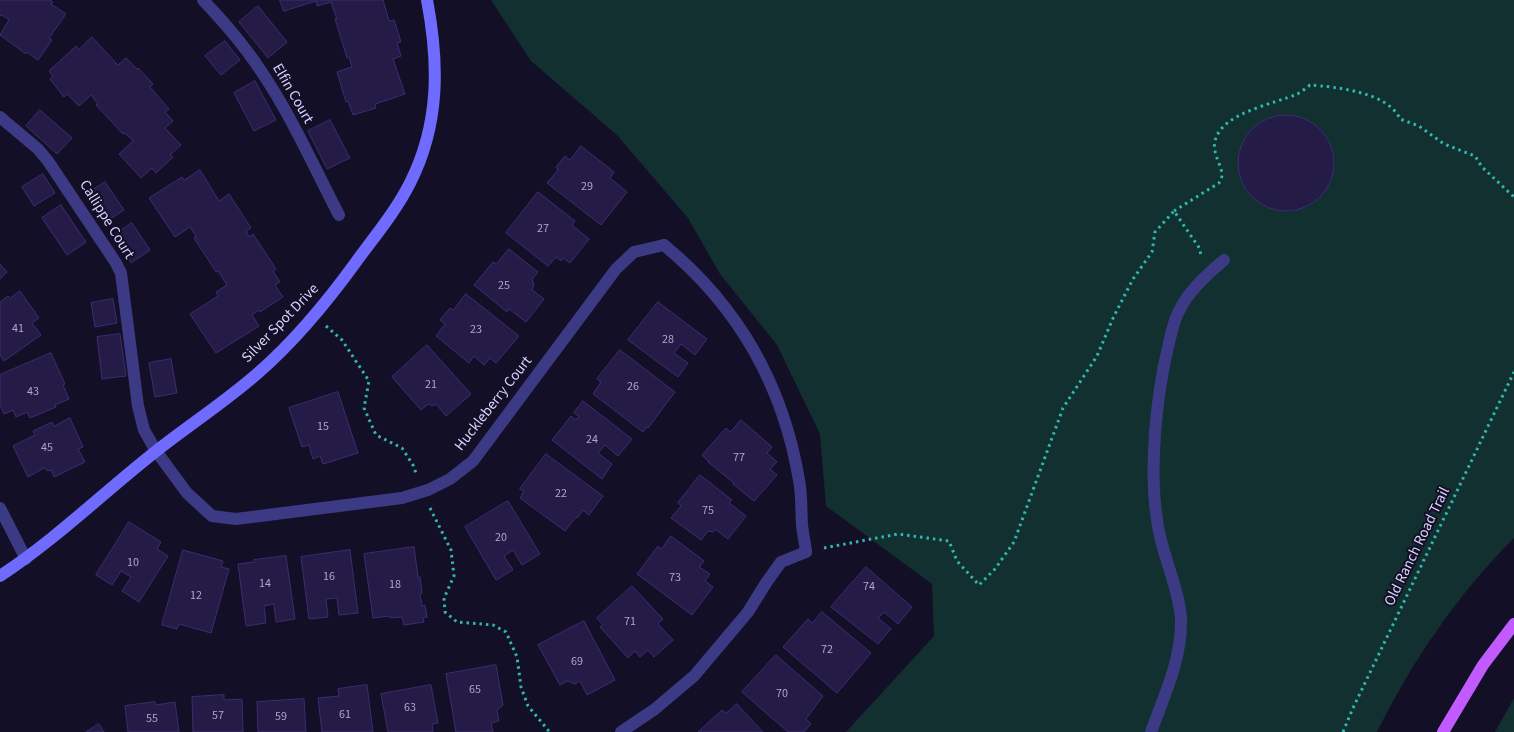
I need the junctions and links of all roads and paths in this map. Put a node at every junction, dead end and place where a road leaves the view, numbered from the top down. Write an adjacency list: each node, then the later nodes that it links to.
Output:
1 (203, 0): 6 (street, Elfin Court)
2 (427, 0): 9 (street, Silver Spot Drive)
3 (0, 117): 11 (street, Callippe Court)
4 (1514, 196): 5 (path)
5 (1174, 211): 8 (path); 14 (path)
6 (339, 215)
7 (1224, 260): 8 (street)
8 (1204, 278): 20 (street)
9 (315, 315): 11 (street, Silver Spot Drive); 12 (path)
10 (1514, 372): 21 (path, Old Ranch Road Trail)
11 (156, 451): 12 (street, Huckleberry Court); 15 (street, Silver Spot Drive)
12 (423, 491): 14 (street, Huckleberry Court); 18 (path)
13 (0, 508): 15 (street)
14 (806, 552): 19 (street)
15 (26, 559): 16 (street, Silver Spot Drive)
16 (0, 576)
17 (1514, 624): 22 (main road)
18 (548, 732)
19 (621, 732)
20 (1150, 732)
21 (1343, 732)
22 (1443, 732)

